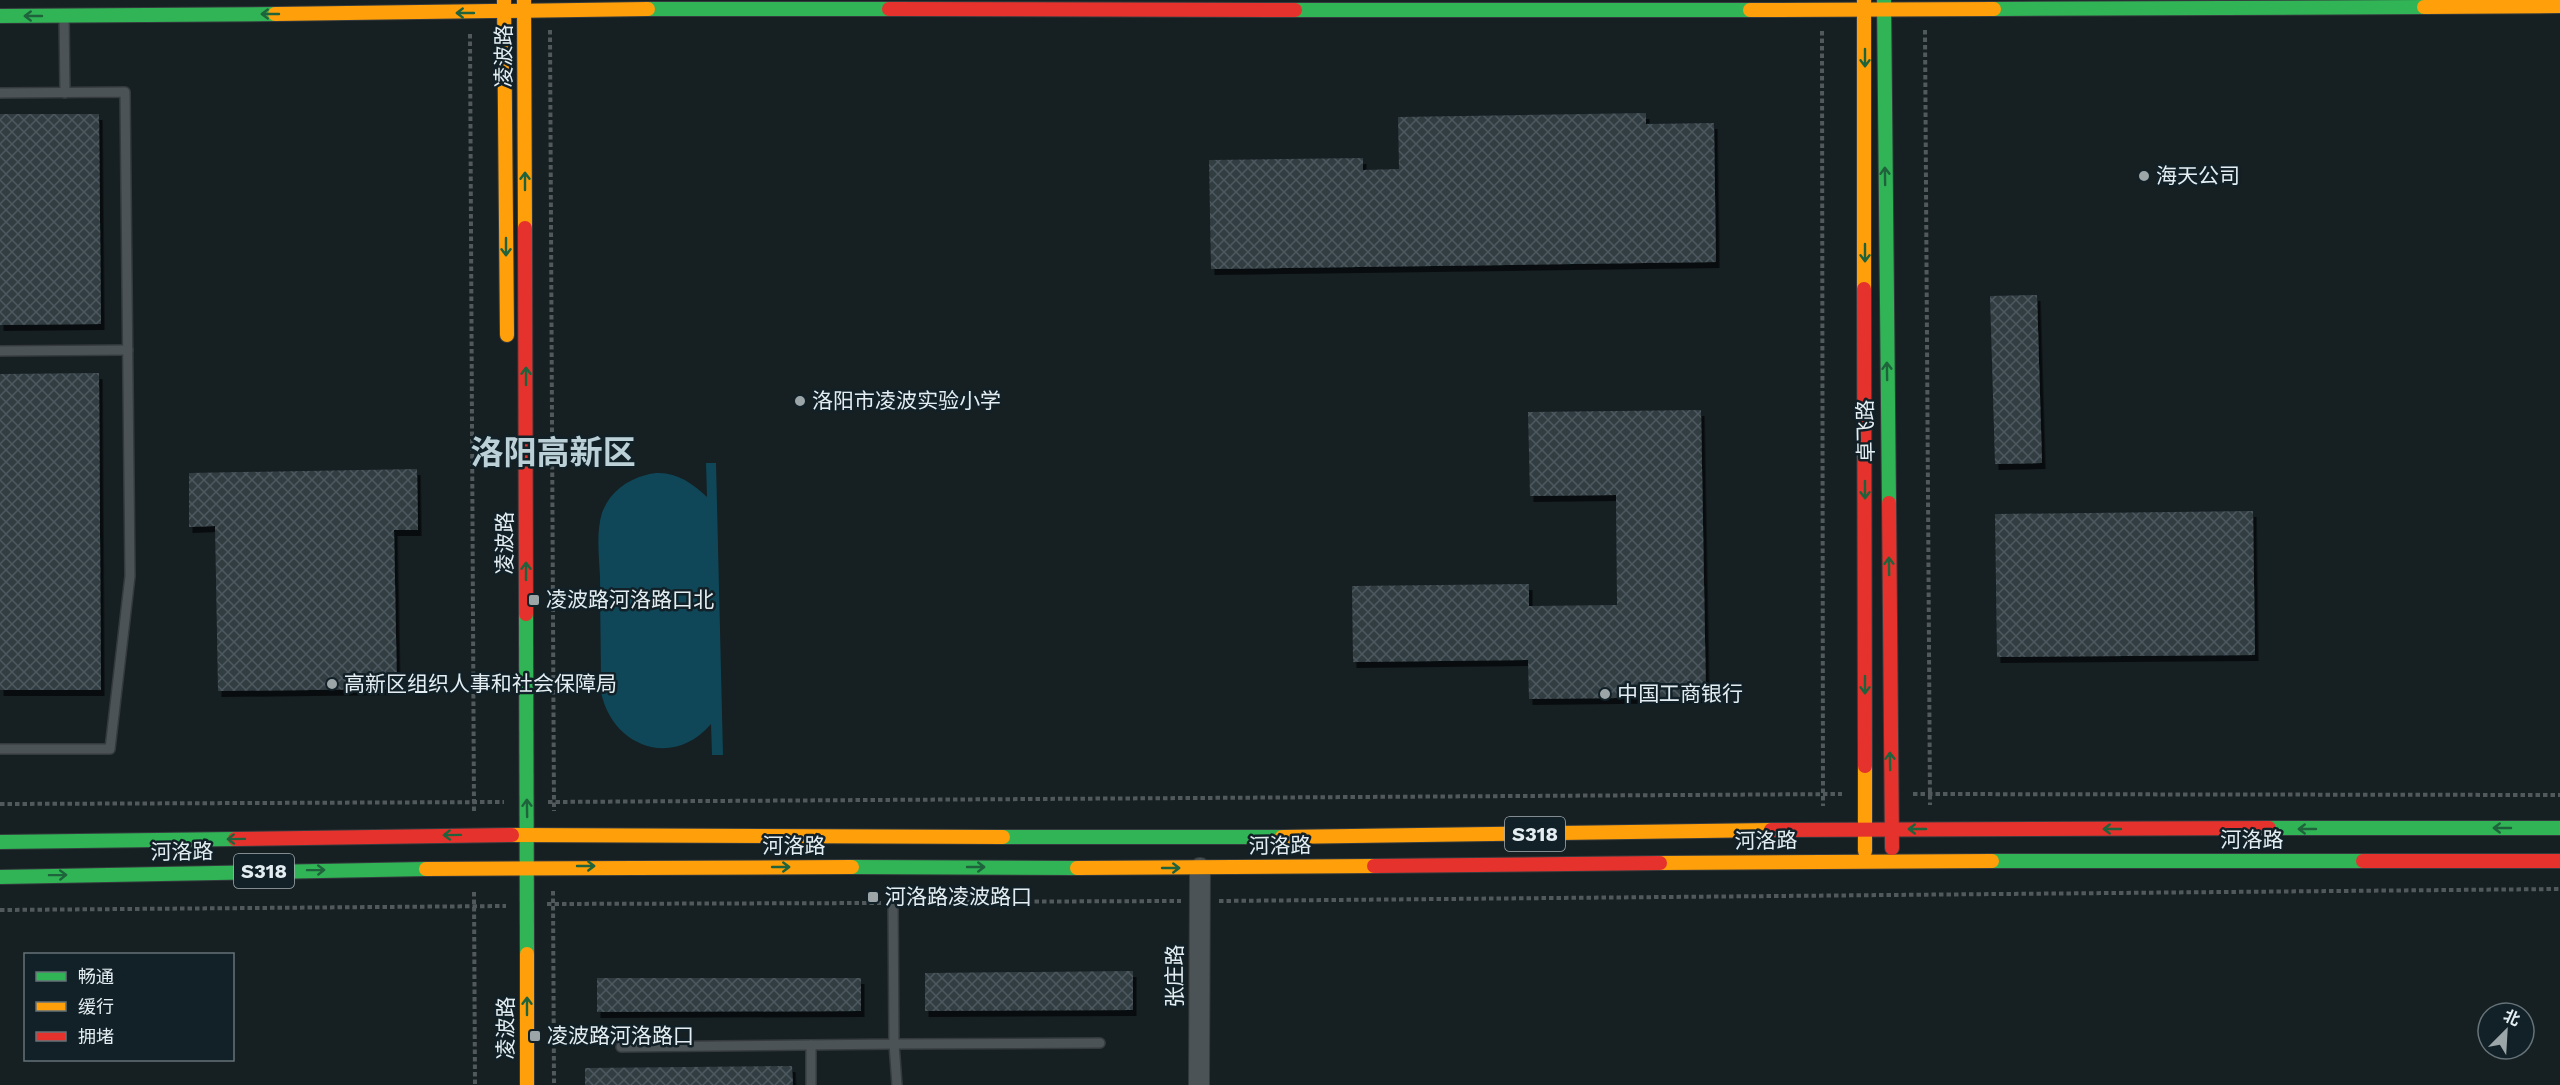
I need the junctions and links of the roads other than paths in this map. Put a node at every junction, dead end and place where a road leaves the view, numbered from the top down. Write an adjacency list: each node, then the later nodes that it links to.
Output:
1 (543, 0): 5 (lane)
2 (2560, 6): 4 (street)
3 (1864, 11): 4 (street); 5 (street); 11 (street); 20 (street, 卓飞路, one-way to 20)
4 (1884, 11): 9 (street); 21 (street, 卓飞路, one-way to 4)
5 (525, 13): 7 (street); 10 (street); 22 (street, 凌波路, one-way to 5)
6 (0, 16): 8 (street, one-way to 6)
7 (493, 19): 8 (street); 8 (street, one-way to 8); 17 (street, 凌波路, one-way to 17)
8 (64, 22): 12 (street); 14 (lane)
9 (2237, 22)
10 (597, 24)
11 (1073, 24)
12 (0, 29)
13 (0, 93): 14 (lane)
14 (65, 93): 15 (lane)
15 (128, 350): 16 (lane); 18 (lane)
16 (0, 351)
17 (507, 351)
18 (0, 749)
19 (2560, 828): 21 (street, 河洛路 / S318, one-way to 21)
20 (1866, 829): 21 (street, 河洛路 / S318); 22 (street, 河洛路 / S318); 25 (street, 卓飞路)
21 (1891, 829): 27 (street, 卓飞路)
22 (527, 835): 24 (street, 河洛路 / S318); 28 (street, 凌波路)
23 (0, 842): 24 (street, 河洛路 / S318, one-way to 23)
24 (511, 845): 28 (street, 河洛路 / S318); 30 (street, 河洛路 / S318, one-way to 24); 31 (street)
25 (1865, 861): 27 (street, 河洛路 / S318); 29 (street, 河洛路 / S318)
26 (2560, 861): 27 (street, 河洛路 / S318)
27 (1892, 862)
28 (527, 867): 29 (street, 河洛路 / S318, one-way to 29); 37 (street, 凌波路, one-way to 28)
29 (1200, 868): 40 (street, 张庄路)
30 (0, 876)
31 (511, 887)
32 (893, 903): 34 (lane)
33 (1100, 1043): 34 (lane)
34 (894, 1044): 35 (lane); 39 (lane)
35 (811, 1045): 36 (lane); 38 (lane)
36 (621, 1047)
37 (527, 1085)
38 (811, 1085)
39 (897, 1085)
40 (1199, 1085)

